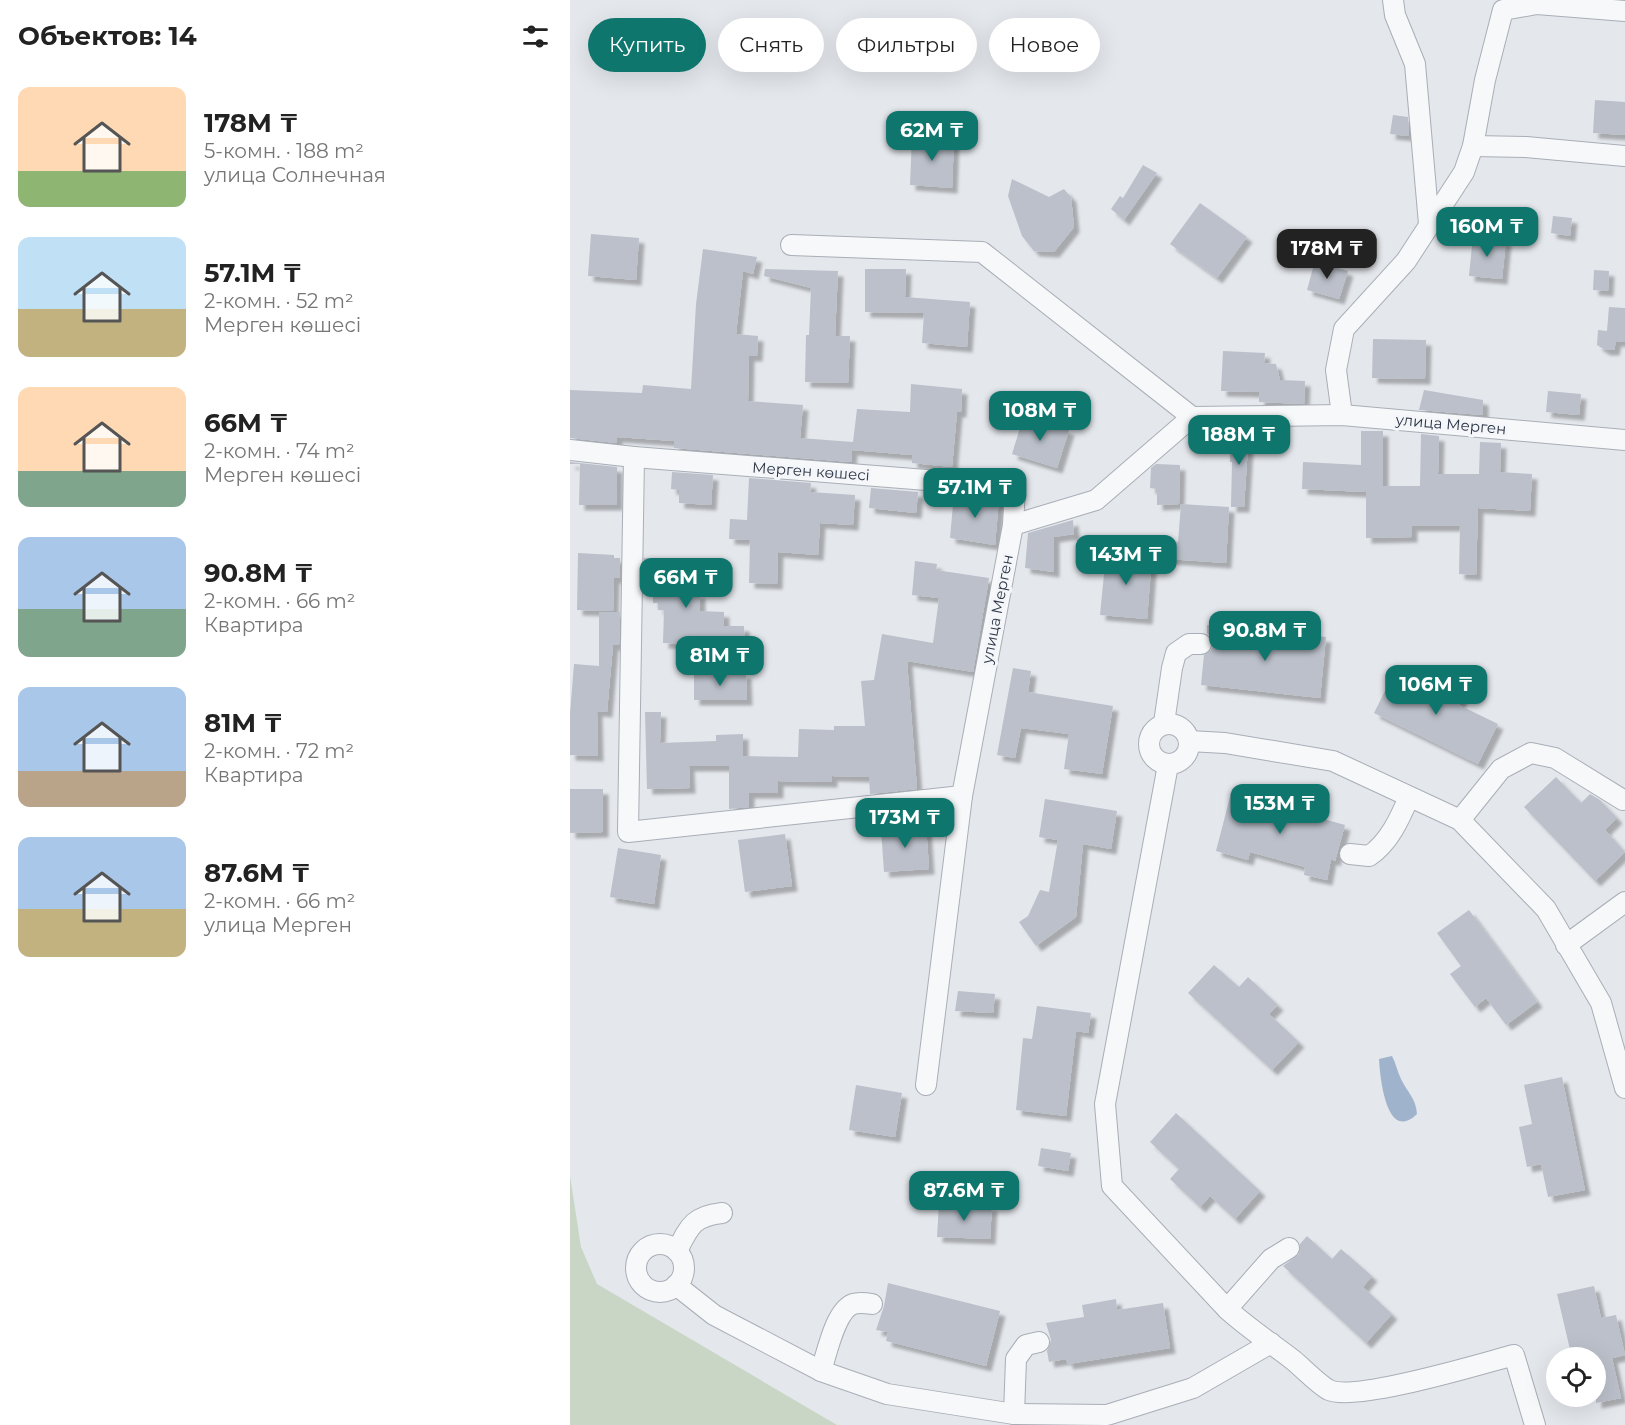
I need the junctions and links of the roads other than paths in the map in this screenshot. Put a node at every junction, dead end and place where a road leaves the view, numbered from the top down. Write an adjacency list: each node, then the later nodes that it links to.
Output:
1 (1393, 0): 5 (street)
2 (1625, 11): 3 (street)
3 (1473, 146): 4 (street); 5 (street)
4 (1625, 156)
5 (1429, 224): 7 (street)
6 (791, 245): 8 (street)
7 (1342, 415): 8 (street, улица Мерген); 9 (street, улица Мерген)
8 (1192, 417): 12 (street)
9 (1625, 440)
10 (570, 450): 11 (street, Мерген көшесі)
11 (634, 457): 12 (street, Мерген көшесі); 17 (street)
12 (1013, 525): 17 (street, улица Мерген)
13 (1201, 644): 14 (street)
14 (1164, 723): 15 (street); 16 (street)
15 (1189, 741): 16 (street); 18 (street)
16 (1168, 765): 31 (street)
17 (962, 796): 24 (street, улица Мерген)
18 (1408, 797): 20 (street); 21 (street)
19 (1623, 800): 20 (street)
20 (1460, 820): 23 (street)
21 (1350, 854)
22 (1625, 902): 23 (street)
23 (1566, 945): 25 (street)
24 (926, 1085)
25 (1625, 1088)
26 (722, 1213): 28 (street)
27 (1289, 1248): 31 (street)
28 (677, 1251): 29 (street); 29 (street)
29 (676, 1286): 34 (street)
30 (872, 1304): 34 (street)
31 (1227, 1309): 33 (street)
32 (1039, 1342): 35 (street)
33 (1271, 1343): 36 (street); 37 (street)
34 (821, 1371): 35 (street)
35 (1014, 1414): 36 (street)
36 (1107, 1420)
37 (1535, 1425)

